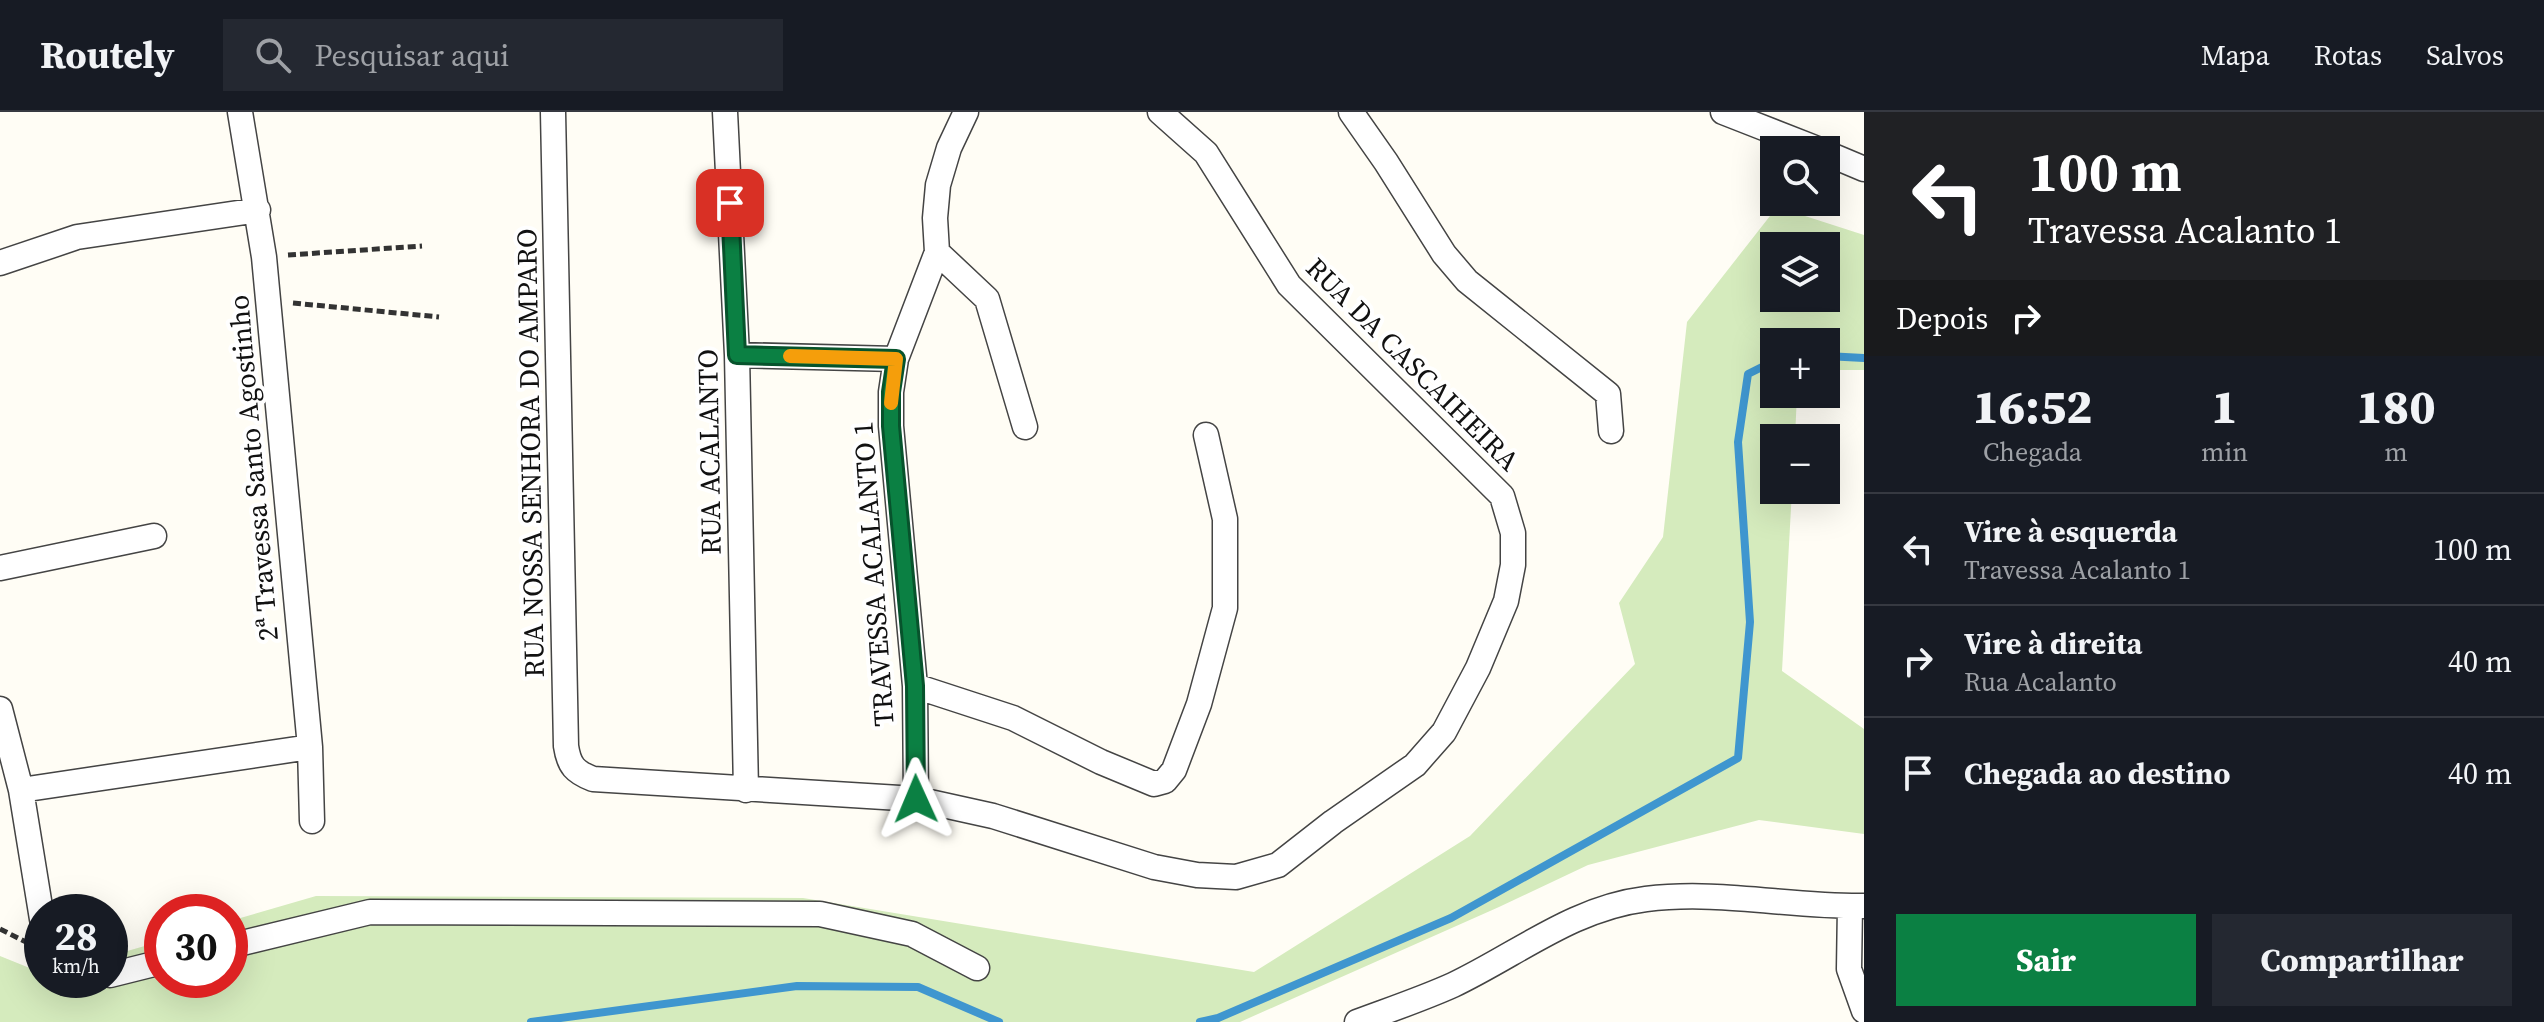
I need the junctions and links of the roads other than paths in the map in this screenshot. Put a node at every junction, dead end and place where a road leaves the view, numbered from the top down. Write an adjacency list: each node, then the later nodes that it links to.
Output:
1 (240, 112): 11 (street, 2ª Travessa Santo Agostinho)
2 (553, 112): 24 (street, RUA NOSSA SENHORA DO AMPARO)
3 (725, 112): 14 (street, RUA ACALANTO)
4 (966, 112): 12 (street)
5 (1160, 112): 27 (street, RUA DA CASCAIHEIRA)
6 (1351, 112): 17 (street)
7 (1723, 112): 8 (street)
8 (1784, 136)
9 (1840, 159): 10 (street)
10 (1864, 169)
11 (258, 210): 13 (street); 23 (street, 2ª Travessa Santo Agostinho)
12 (937, 252): 15 (street, TRAVESSA ACALANTO 1); 16 (street)
13 (0, 263)
14 (737, 355): 15 (street); 26 (street, RUA ACALANTO)
15 (896, 359): 21 (street, TRAVESSA ACALANTO 1)
16 (1025, 427)
17 (1611, 431)
18 (1206, 435): 21 (street)
19 (154, 536): 20 (street)
20 (0, 568)
21 (915, 686): 27 (street, TRAVESSA ACALANTO 1)
22 (0, 709): 25 (street)
23 (310, 747): 25 (street); 28 (street, 2ª Travessa Santo Agostinho)
24 (593, 779): 26 (street, RUA DA CASCAIHEIRA)
25 (21, 790): 29 (street)
26 (746, 790): 27 (street, RUA DA CASCAIHEIRA)
27 (916, 799)
28 (312, 821)
29 (38, 894)
30 (1857, 906): 33 (street); 34 (street)
31 (248, 942): 32 (street)
32 (977, 968)
33 (1864, 1011)
34 (1357, 1022)

